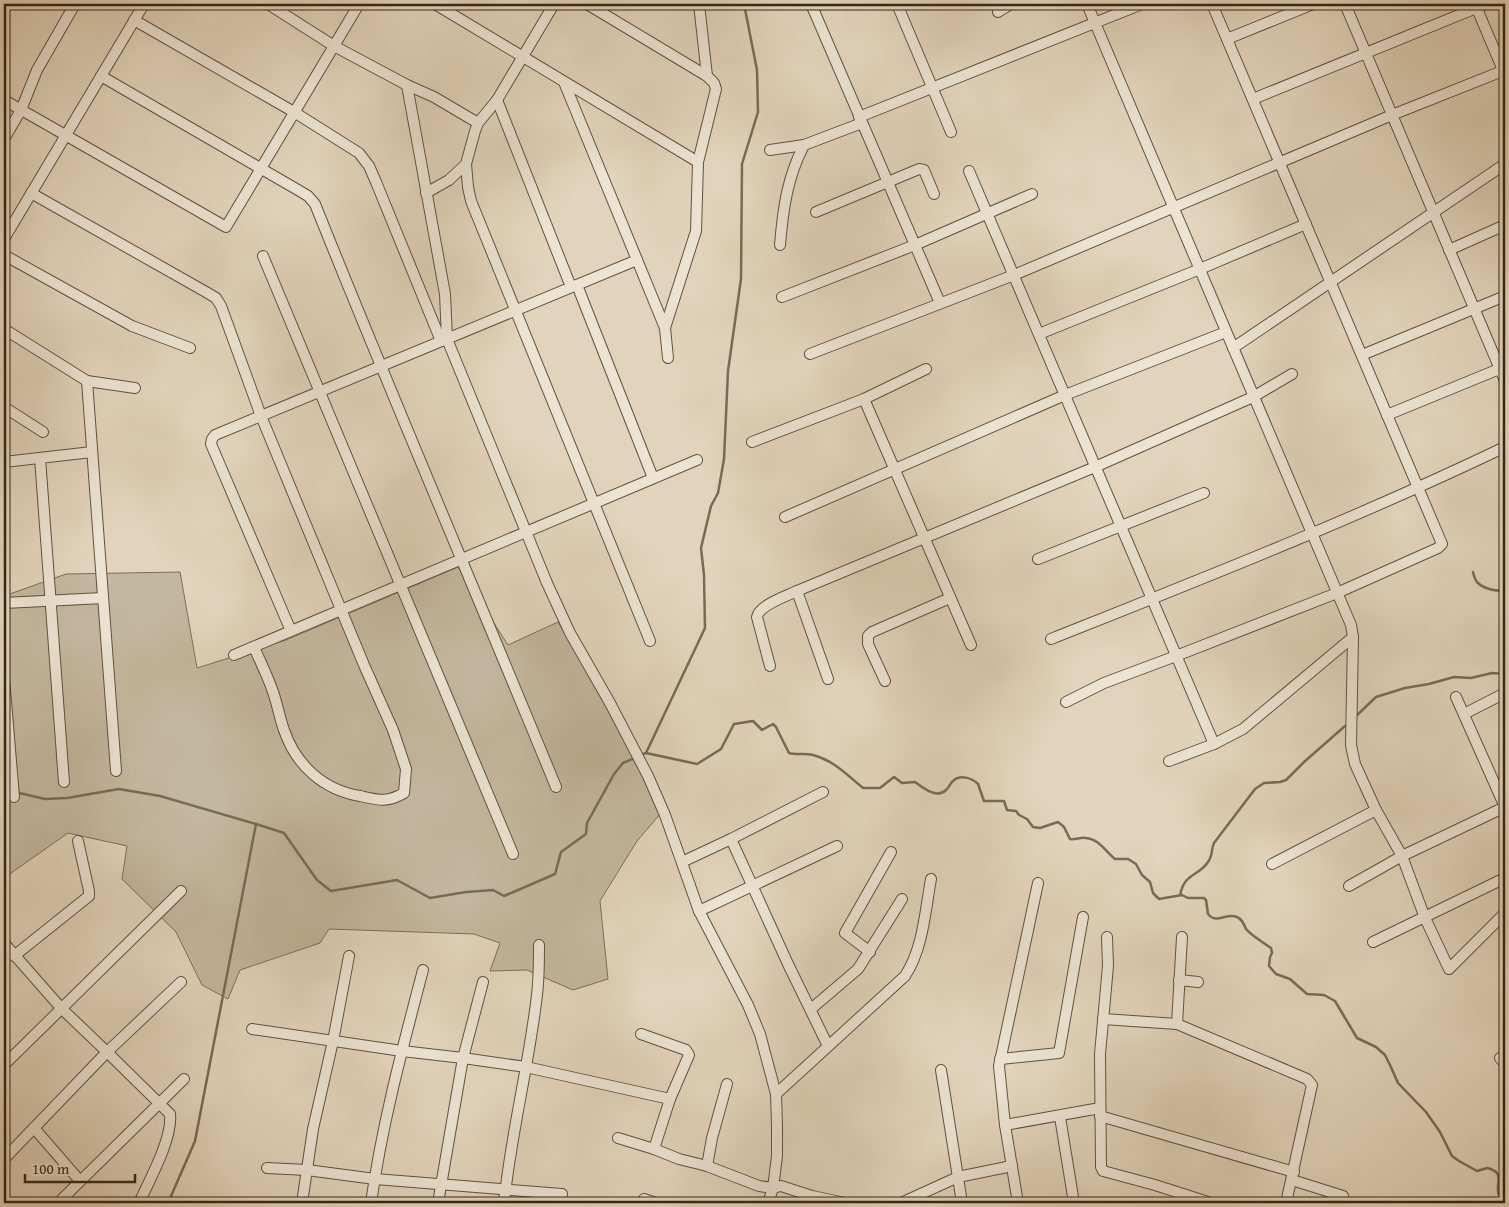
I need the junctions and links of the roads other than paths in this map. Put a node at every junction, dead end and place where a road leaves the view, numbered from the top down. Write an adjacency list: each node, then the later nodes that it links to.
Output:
1 (75, 4): 34 (street)
2 (144, 4): 19 (street)
3 (268, 4): 22 (street)
4 (360, 4): 22 (street)
5 (435, 4): 24 (street)
6 (554, 4): 24 (street)
7 (587, 4): 27 (street)
8 (699, 4): 27 (street)
9 (811, 4): 37 (street)
10 (897, 4): 30 (street)
11 (1010, 4): 18 (street)
12 (1087, 4): 20 (street)
13 (1142, 4): 20 (street)
14 (1212, 4): 21 (street)
15 (1313, 4): 21 (street)
16 (1345, 4): 23 (street)
17 (1479, 5): 23 (street); 25 (street)
18 (998, 12)
19 (134, 20): 26 (street); 35 (street)
20 (1095, 23): 30 (street); 55 (street)
21 (1228, 39): 31 (street)
22 (334, 46): 29 (street); 35 (street)
23 (1366, 53): 31 (street); 36 (street)
24 (523, 56): 28 (street); 33 (street)
25 (1505, 72): 36 (street)
26 (101, 76): 40 (street); 48 (street)
27 (706, 76): 44 (street)
28 (564, 82): 44 (street); 67 (street)
29 (407, 85): 38 (street); 52 (street)
30 (933, 88): 37 (street); 39 (street)
31 (1253, 99): 45 (street)
32 (4, 100): 34 (street)
33 (497, 100): 38 (street); 71 (street)
34 (21, 110): 40 (street); 41 (street)
35 (294, 112): 48 (street); 81 (street)
36 (1392, 115): 45 (street); 57 (street)
37 (860, 120): 42 (street); 50 (street)
38 (478, 123): 46 (street)
39 (951, 132)
40 (66, 136): 48 (street); 51 (street)
41 (4, 139)
42 (804, 145): 43 (street); 62 (street)
43 (770, 150)
44 (698, 162): 77 (street)
45 (1280, 162): 55 (street); 59 (street)
46 (466, 164): 52 (street); 76 (street)
47 (1505, 164): 57 (street)
48 (261, 168): 87 (street)
49 (969, 170): 58 (street)
50 (888, 183): 53 (street); 56 (street); 63 (street)
51 (32, 193): 61 (street); 100 (street)
52 (426, 193): 81 (street)
53 (934, 194)
54 (1032, 194): 58 (street)
55 (1173, 208): 68 (street); 69 (street)
56 (816, 212)
57 (1434, 213): 64 (street); 70 (street)
58 (987, 214): 63 (street); 69 (street)
59 (1306, 224): 68 (street); 70 (street)
60 (1505, 225): 64 (street)
61 (4, 239)
62 (780, 245)
63 (915, 245): 73 (street); 74 (street)
64 (1449, 250): 75 (street)
65 (4, 255): 82 (street)
66 (263, 256): 94 (street)
67 (637, 260): 71 (street); 77 (street)
68 (1200, 270): 79 (street); 80 (street)
69 (1014, 275): 74 (street); 80 (street)
70 (1331, 282): 83 (street); 85 (street)
71 (574, 286): 76 (street); 110 (street)
72 (1505, 296): 75 (street)
73 (782, 297)
74 (940, 303): 84 (street)
75 (1474, 309): 85 (street); 88 (street)
76 (515, 311): 81 (street); 113 (street)
77 (665, 328): 86 (street)
78 (4, 329): 91 (street)
79 (1226, 332): 83 (street); 95 (street)
80 (1039, 334): 95 (street)
81 (444, 340): 87 (street); 116 (street)
82 (190, 348)
83 (1233, 348): 96 (street)
84 (810, 354)
85 (1362, 355): 99 (street)
86 (668, 358)
87 (380, 367): 94 (street); 119 (street)
88 (1503, 368): 92 (street); 99 (street)
89 (926, 370): 97 (street)
90 (1292, 374): 96 (street)
91 (87, 381): 93 (street); 104 (street)
92 (1505, 381)
93 (134, 388)
94 (320, 392): 100 (street); 121 (street)
95 (1065, 395): 108 (street); 109 (street)
96 (1253, 397): 108 (street); 117 (street)
97 (864, 398): 102 (street); 109 (street)
98 (4, 407): 101 (street)
99 (1387, 415): 111 (street)
100 (261, 416): 129 (street); 130 (street)
101 (43, 432)
102 (752, 442)
103 (1505, 447): 111 (street)
104 (92, 452): 105 (street); 124 (street)
105 (40, 458): 107 (street); 127 (street)
106 (697, 460): 110 (street)
107 (4, 462)
108 (1095, 467): 115 (street); 118 (street)
109 (895, 469): 114 (street); 118 (street)
110 (654, 478): 113 (street)
111 (1418, 488): 117 (street); 123 (street)
112 (1204, 493): 115 (street)
113 (594, 504): 116 (street); 133 (street)
114 (785, 517)
115 (1120, 526): 120 (street); 126 (street)
116 (526, 532): 119 (street); 162 (street)
117 (1312, 533): 123 (street); 126 (street)
118 (924, 538): 122 (street); 125 (street)
119 (462, 559): 121 (street); 151 (street)
120 (1038, 559)
121 (400, 585): 129 (street); 160 (street)
122 (797, 591): 138 (street); 140 (street)
123 (1337, 593): 131 (street); 137 (street)
124 (103, 598): 127 (street); 149 (street)
125 (950, 598): 134 (street); 141 (street)
126 (1152, 599): 132 (street); 137 (street)
127 (51, 601): 128 (street); 150 (street)
128 (4, 603)
129 (342, 610): 130 (street); 135 (street)
130 (291, 631): 135 (street)
131 (1353, 637): 147 (street); 155 (street)
132 (1051, 639)
133 (650, 641)
134 (971, 645)
135 (254, 647): 136 (street)
136 (234, 656)
137 (1176, 656): 144 (street); 147 (street)
138 (770, 666)
139 (4, 678): 146 (street)
140 (828, 679)
141 (886, 681)
142 (1505, 693): 145 (street)
143 (1456, 697): 145 (street)
144 (1066, 702)
145 (1464, 714): 154 (street)
146 (6, 734): 153 (street)
147 (1214, 744): 148 (street)
148 (1169, 761)
149 (116, 771)
150 (64, 782)
151 (556, 787)
152 (823, 792): 156 (street)
153 (14, 797)
154 (1505, 807): 161 (street)
155 (1376, 810): 161 (street); 163 (street)
156 (731, 840): 162 (street); 167 (street)
157 (78, 841): 181 (street)
158 (837, 846): 167 (street)
159 (891, 852): 180 (street)
160 (513, 854)
161 (1402, 856): 168 (street); 174 (street)
162 (682, 862): 171 (street)
163 (1272, 864)
164 (1505, 878): 174 (street)
165 (931, 879): 195 (street)
166 (1038, 883): 199 (street)
167 (753, 886): 171 (street); 189 (street)
168 (1349, 886)
169 (181, 891): 188 (street)
170 (902, 899): 180 (street)
171 (699, 912): 205 (street)
172 (1505, 914): 174 (street)
173 (1083, 917): 199 (street)
174 (1425, 918): 177 (street)
175 (1182, 936): 184 (street)
176 (1108, 937): 190 (street)
177 (1373, 942)
178 (4, 943): 181 (street)
179 (539, 945): 201 (street)
180 (870, 952): 189 (street)
181 (14, 956): 188 (street)
182 (350, 956): 194 (street)
183 (424, 970): 196 (street)
184 (1179, 980): 187 (street); 191 (street)
185 (181, 982): 197 (street)
186 (483, 982): 198 (street)
187 (1198, 982)
188 (61, 1008): 197 (street); 200 (street)
189 (811, 1010): 195 (street)
190 (1103, 1019): 191 (street); 208 (street)
191 (1177, 1024): 219 (street)
192 (252, 1029): 194 (street)
193 (641, 1034): 206 (street)
194 (333, 1042): 196 (street); 218 (street)
195 (828, 1046): 205 (street)
196 (402, 1051): 198 (street); 221 (street)
197 (108, 1052): 207 (street); 211 (street)
198 (463, 1058): 201 (street); 223 (street)
199 (1000, 1059): 210 (street)
200 (4, 1065)
201 (526, 1067): 206 (street); 225 (street)
202 (941, 1070): 220 (street)
203 (184, 1079): 207 (street)
204 (727, 1084): 215 (street)
205 (776, 1094): 224 (street)
206 (670, 1099): 213 (street)
207 (160, 1103): 222 (street); 230 (street)
208 (1100, 1112): 209 (street); 219 (street); 242 (street)
209 (1060, 1117): 210 (street); 241 (street)
210 (1005, 1125): 216 (street)
211 (34, 1128): 214 (street); 222 (street)
212 (618, 1138): 213 (street)
213 (654, 1148): 215 (street)
214 (4, 1159)
215 (707, 1166): 224 (street)
216 (1012, 1166): 220 (street); 240 (street)
217 (267, 1168): 218 (street)
218 (307, 1170): 221 (street); 231 (street)
219 (1293, 1176): 227 (street); 243 (street)
220 (958, 1177): 238 (street); 239 (street)
221 (375, 1180): 223 (street); 232 (street)
222 (80, 1181): 229 (street)
223 (440, 1184): 225 (street); 233 (street)
224 (773, 1188): 236 (street); 237 (street)
225 (505, 1191): 226 (street); 234 (street)
226 (562, 1194)
227 (1343, 1196)
228 (644, 1199): 235 (street)
229 (58, 1203)
230 (139, 1203)
231 (302, 1203)
232 (371, 1203)
233 (438, 1203)
234 (504, 1203)
235 (656, 1203)
236 (768, 1203)
237 (845, 1203)
238 (901, 1203)
239 (962, 1203)
240 (1018, 1203)
241 (1074, 1203)
242 (1211, 1203)
243 (1286, 1203)

